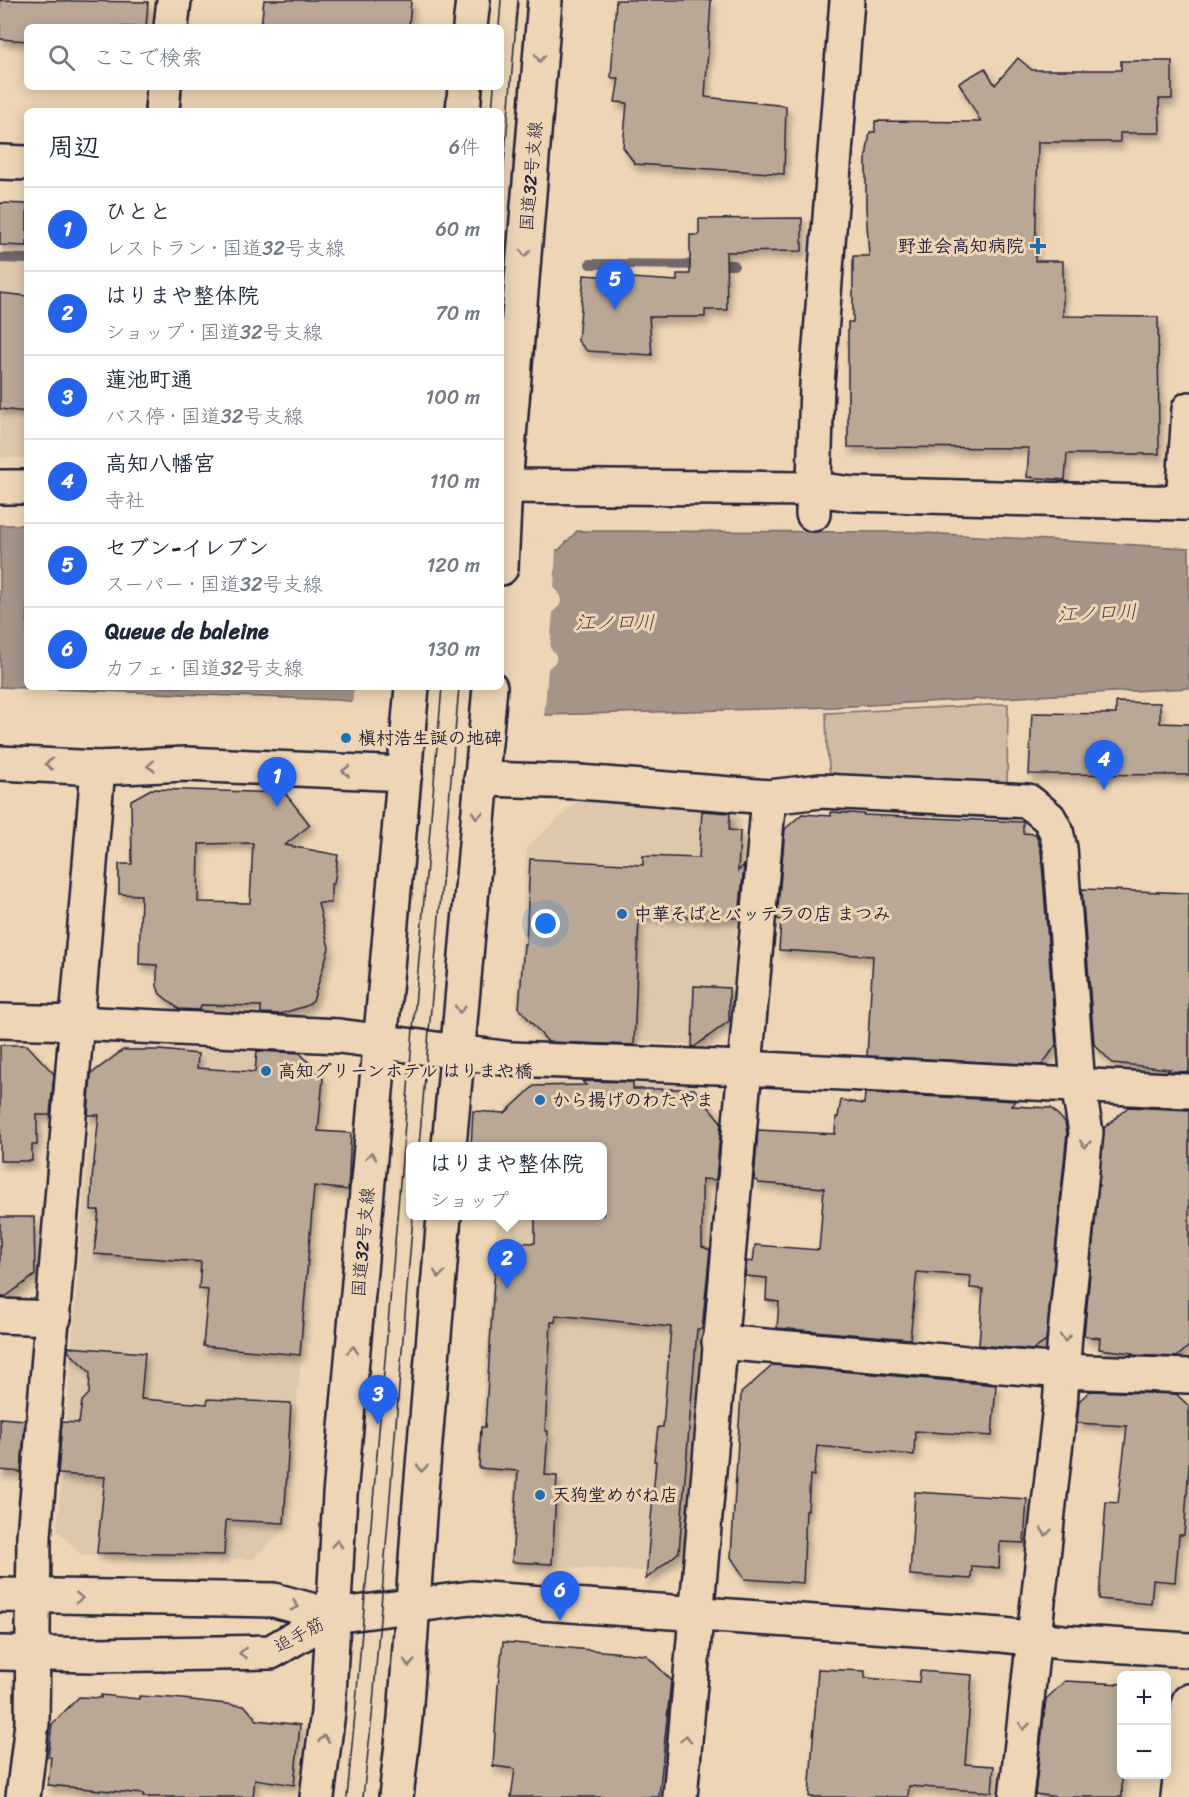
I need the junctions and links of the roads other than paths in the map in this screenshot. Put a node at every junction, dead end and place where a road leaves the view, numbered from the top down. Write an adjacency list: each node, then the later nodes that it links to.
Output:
1 (174, 0): 5 (main road)
2 (473, 0): 6 (main road)
3 (545, 0): 14 (main road, 国道32号支線, one-way to 14)
4 (847, 0): 18 (main road)
5 (171, 24)
6 (470, 24)
7 (164, 90): 9 (main road)
8 (465, 90): 10 (main road)
9 (162, 108)
10 (463, 108)
11 (0, 162): 12 (main road)
12 (24, 163)
13 (1189, 409): 19 (main road)
14 (504, 474)
15 (504, 486): 18 (main road)
16 (0, 487): 17 (main road)
17 (24, 487)
18 (813, 502): 19 (main road)
19 (1186, 503)
20 (411, 698): 24 (main road, 国道32号支線)
21 (489, 701): 25 (main road)
22 (0, 762): 23 (main road, one-way to 22)
23 (98, 768): 24 (main road, one-way to 23); 28 (main road)
24 (405, 774): 29 (main road, 国道32号支線)
25 (481, 779): 26 (main road); 30 (main road, one-way to 30)
26 (769, 797): 31 (main road); 32 (main road)
27 (0, 1021): 28 (main road)
28 (77, 1023): 29 (main road); 37 (main road)
29 (381, 1041): 30 (main road); 45 (main road, 国道32号支線, one-way to 29)
30 (457, 1051): 31 (main road); 34 (main road)
31 (744, 1068): 32 (main road); 38 (main road)
32 (1078, 1086): 33 (main road); 39 (main road, one-way to 39)
33 (1189, 1091)
34 (449, 1142)
35 (444, 1220): 43 (main road, one-way to 43)
36 (0, 1316): 37 (main road)
37 (54, 1318): 42 (main road)
38 (719, 1342): 39 (main road); 44 (main road)
39 (1062, 1371): 40 (main road); 46 (main road, one-way to 46)
40 (1189, 1376)
41 (0, 1595): 42 (main road, 追手筋)
42 (33, 1596): 45 (main road, 追手筋, one-way to 45); 49 (main road)
43 (413, 1606): 44 (main road); 45 (main road); 53 (main road, one-way to 53)
44 (698, 1613): 46 (main road); 54 (main road, one-way to 44)
45 (333, 1616): 49 (main road, 追手筋, one-way to 49); 52 (main road, 国道32号支線, one-way to 45)
46 (1034, 1638): 47 (main road); 55 (main road, one-way to 55)
47 (1189, 1650)
48 (0, 1653): 49 (main road, 追手筋)
49 (33, 1654): 51 (main road)
50 (1189, 1701): 56 (main road)
51 (23, 1797)
52 (317, 1797)
53 (396, 1797)
54 (680, 1797)
55 (1016, 1797)
56 (1178, 1797)

